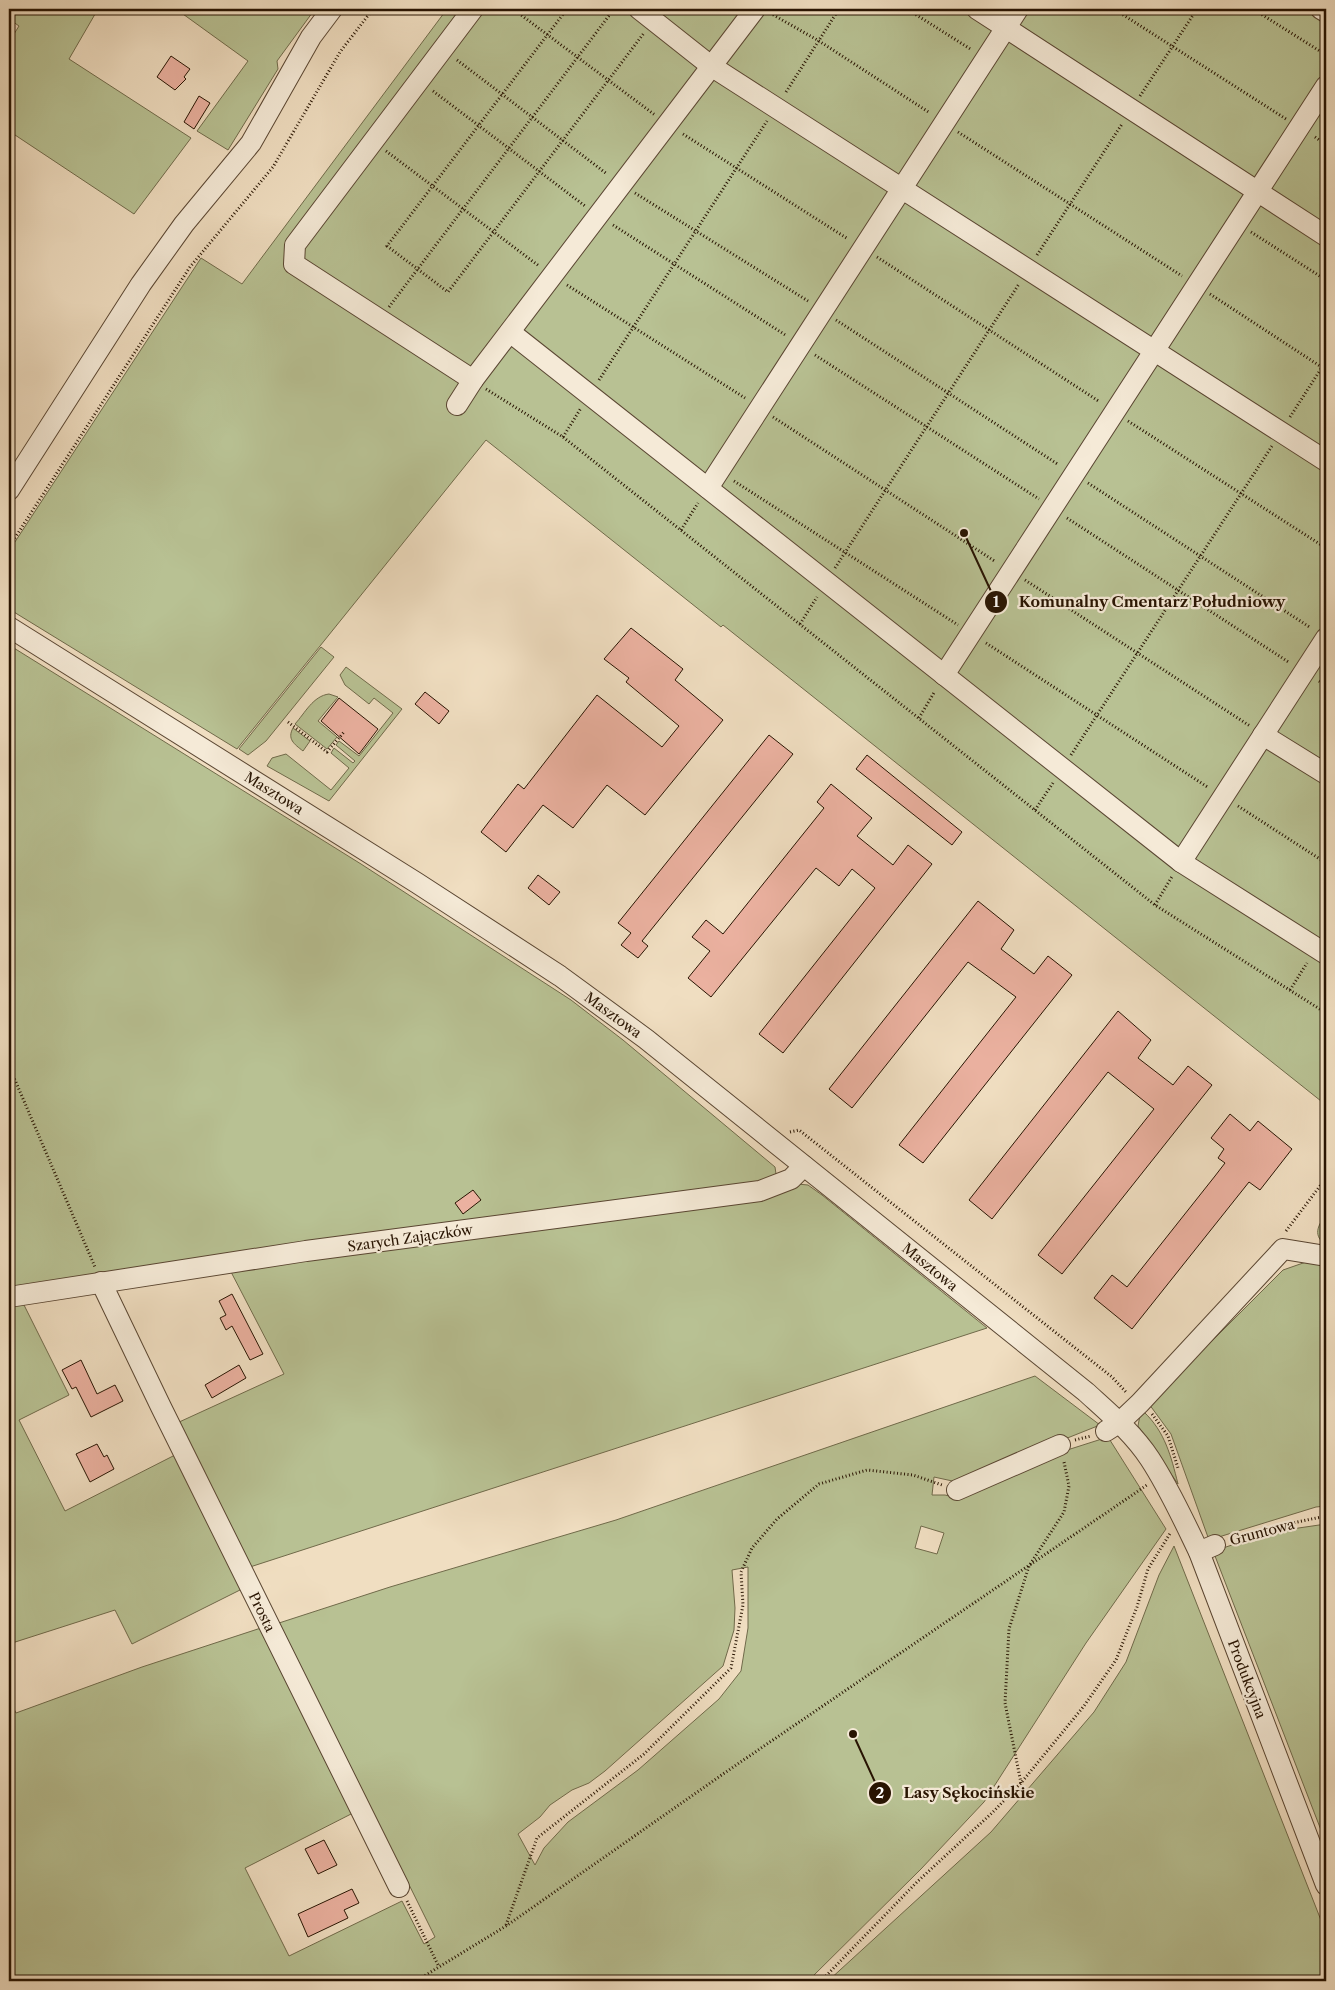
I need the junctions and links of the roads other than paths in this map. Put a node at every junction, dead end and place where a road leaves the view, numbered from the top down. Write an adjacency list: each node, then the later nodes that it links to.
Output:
1 (332, 9): 21 (street)
2 (473, 9): 17 (street)
3 (755, 9): 10 (street)
4 (977, 9): 9 (street)
5 (1018, 9): 9 (street)
6 (1321, 9): 7 (street)
7 (1326, 12)
8 (646, 14): 10 (street)
9 (1006, 27): 12 (street); 13 (street)
10 (711, 66): 12 (street); 15 (street)
11 (1326, 86): 13 (street)
12 (903, 189): 16 (street); 20 (street)
13 (1257, 191): 14 (street); 16 (street)
14 (1326, 236)
15 (510, 332): 17 (street); 20 (street)
16 (1155, 350): 19 (street); 24 (street)
17 (473, 380): 18 (street)
18 (456, 405)
19 (1326, 461)
20 (713, 479): 24 (street)
21 (9, 490)
22 (9, 627): 29 (street, Masztowa)
23 (1326, 638): 25 (street)
24 (944, 675): 27 (street)
25 (1263, 735): 26 (street); 27 (street)
26 (1326, 774)
27 (1181, 862): 28 (street)
28 (1326, 954)
29 (804, 1166): 31 (street, Szarych Zajączków); 33 (street, Masztowa)
30 (1326, 1256): 33 (street)
31 (101, 1282): 32 (street, Szarych Zajączków); 38 (street, Prosta)
32 (9, 1297)
33 (1113, 1426): 35 (street, Masztowa)
34 (1060, 1445): 36 (street)
35 (1160, 1476): 37 (street, Produkcyjna)
36 (956, 1490)
37 (1326, 1885)
38 (399, 1887)

